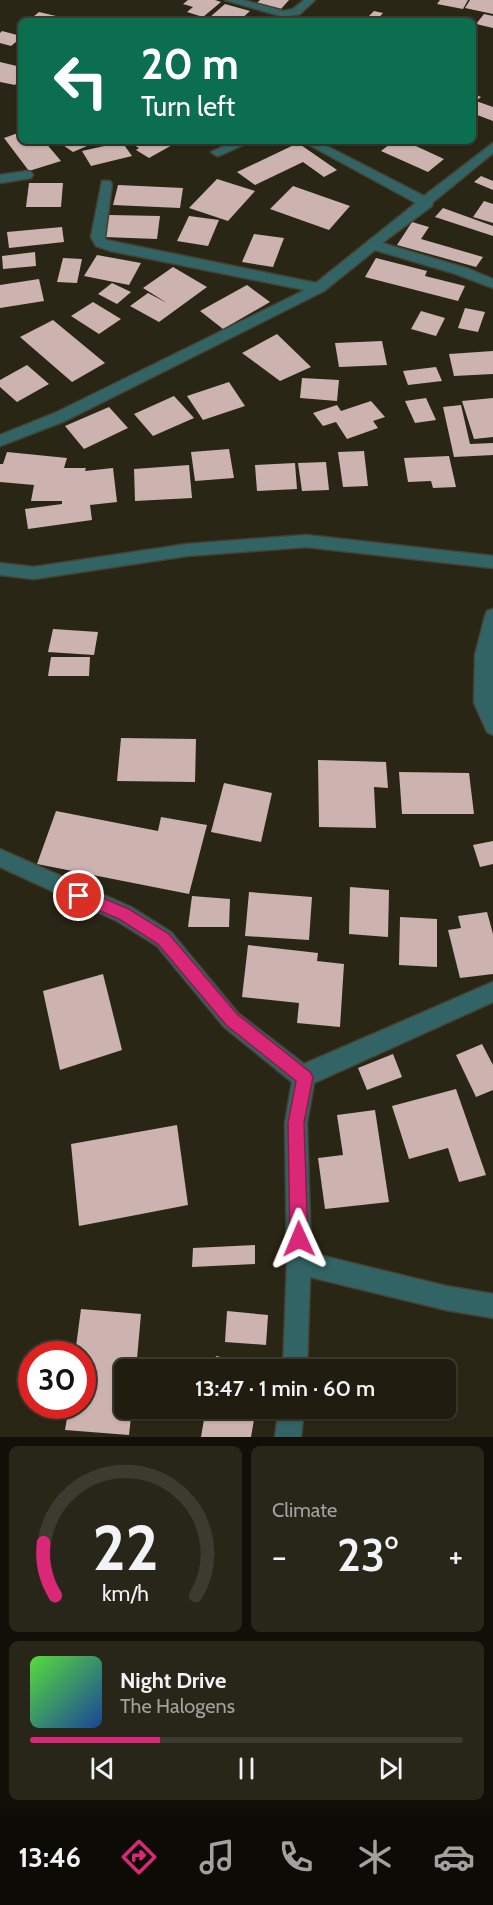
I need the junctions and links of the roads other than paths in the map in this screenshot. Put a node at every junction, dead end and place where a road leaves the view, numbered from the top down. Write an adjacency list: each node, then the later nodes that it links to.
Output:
1 (230, 0): 2 (street)
2 (310, 0)
3 (238, 144): 6 (street)
4 (314, 144): 10 (street)
5 (493, 147): 10 (street)
6 (217, 152)
7 (27, 175): 8 (street)
8 (0, 179)
9 (106, 184): 13 (street)
10 (427, 203): 11 (street)
11 (373, 245): 12 (street); 13 (street)
12 (493, 284)
13 (319, 288): 14 (street)
14 (0, 441)
15 (493, 562): 16 (street)
16 (0, 569)
17 (493, 615): 18 (street)
18 (493, 727)
19 (1, 860): 21 (street)
20 (493, 992): 21 (street)
21 (304, 1077): 22 (street)
22 (299, 1262): 23 (street); 24 (street)
23 (493, 1306)
24 (295, 1359)
25 (290, 1419): 26 (street)
26 (288, 1437)

